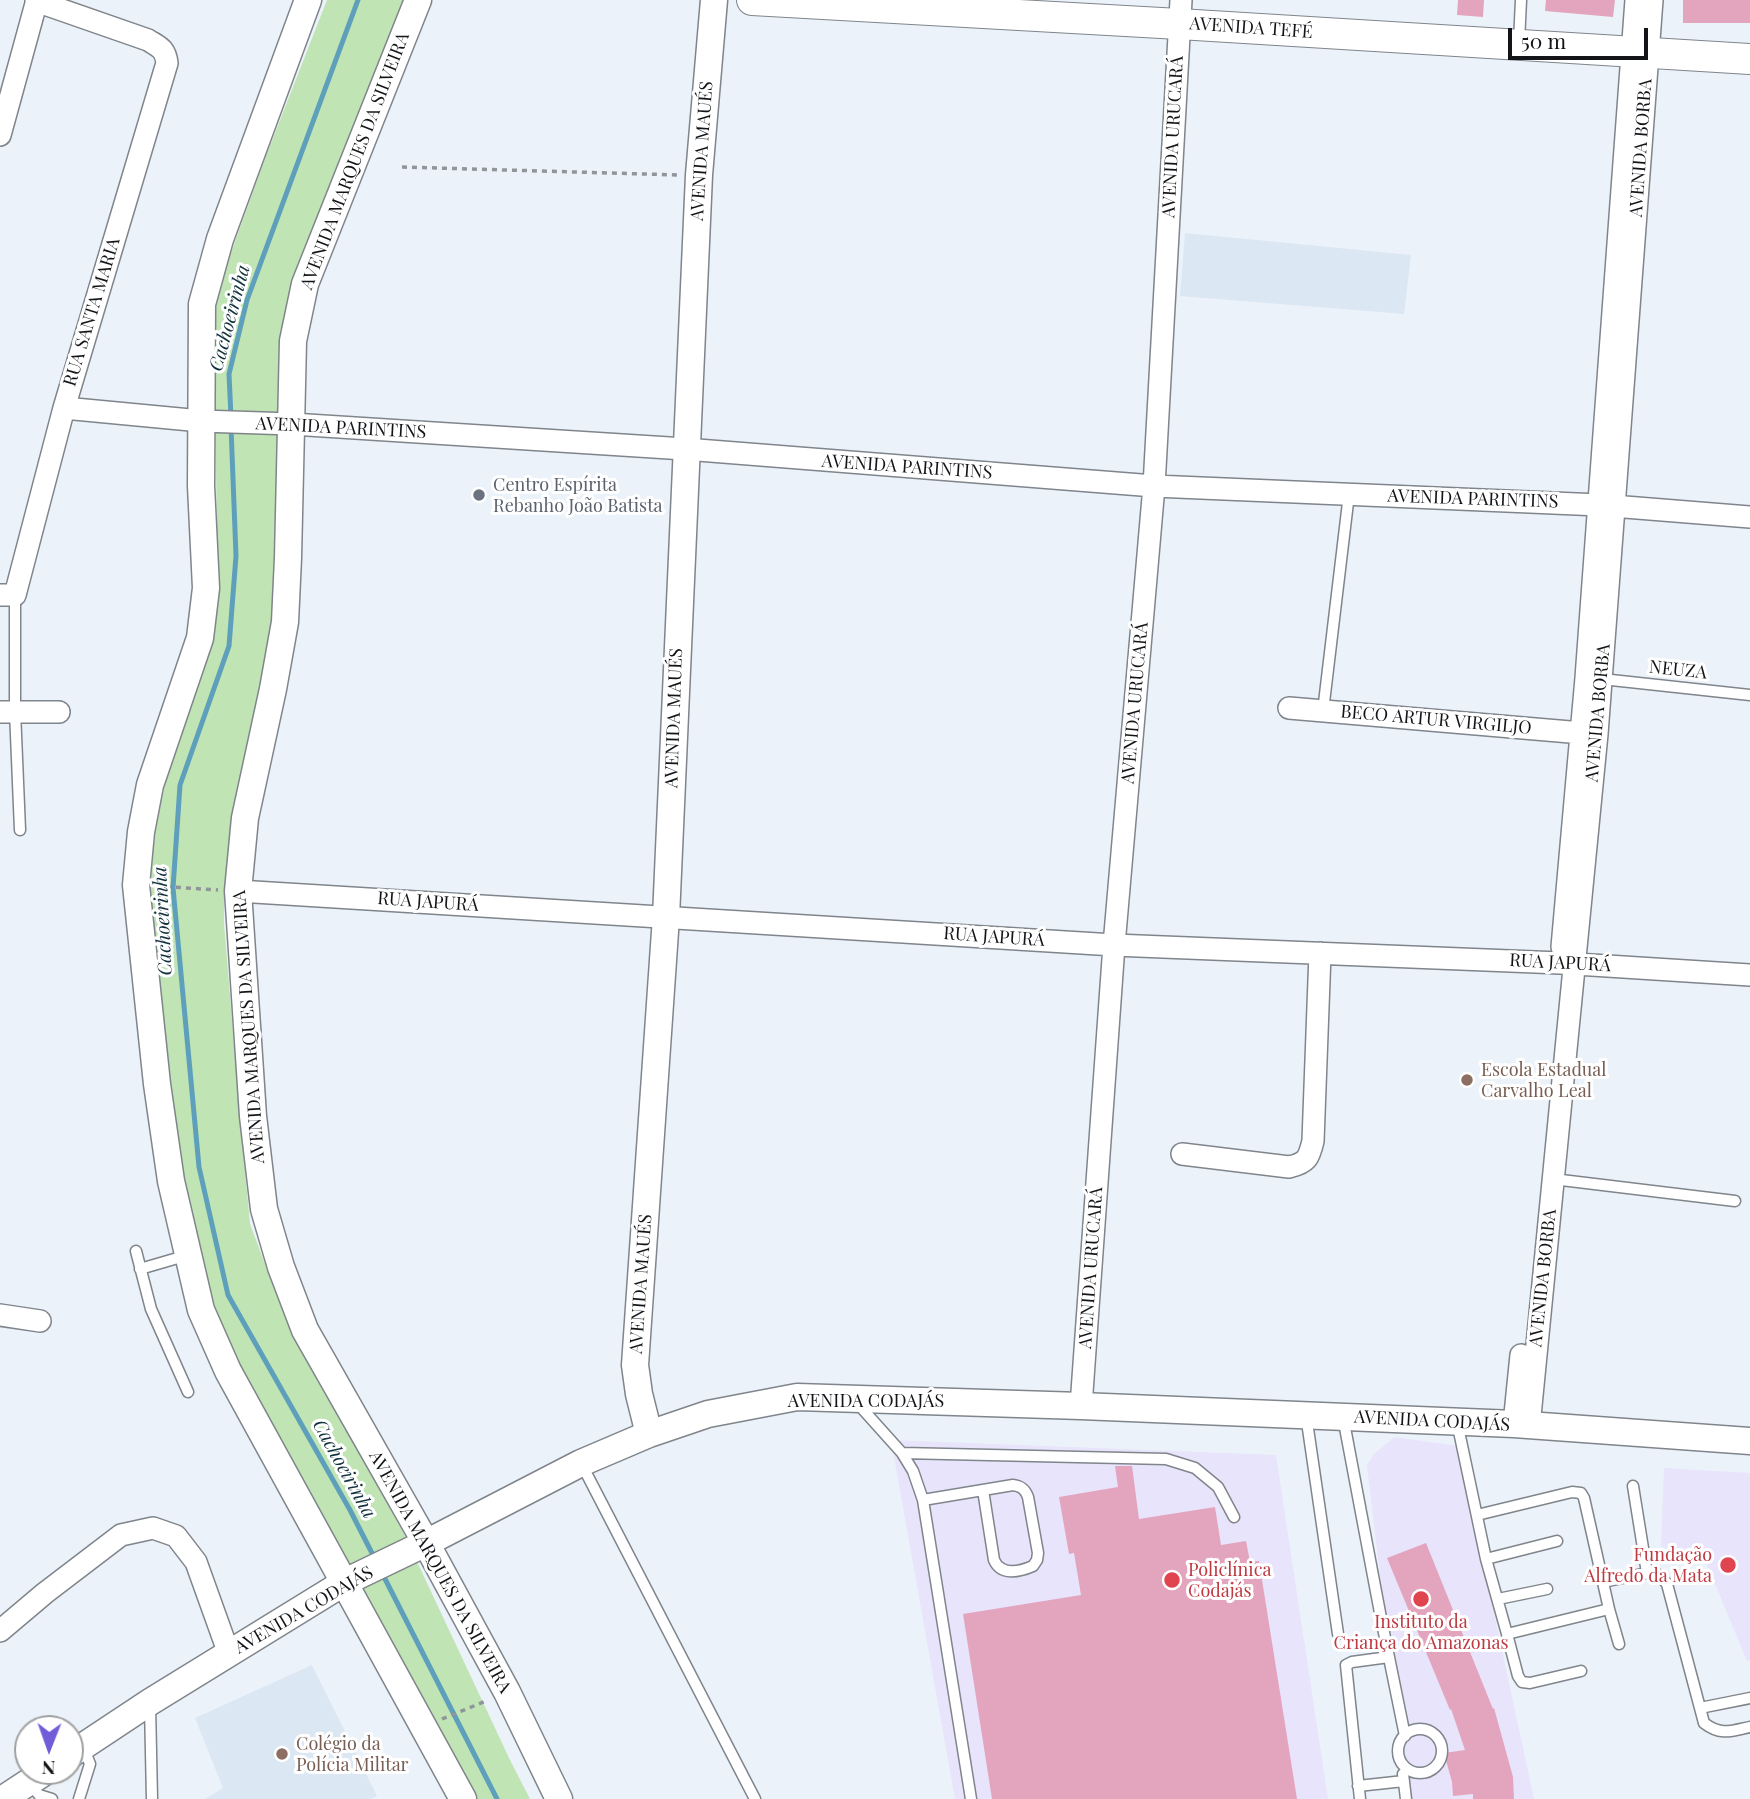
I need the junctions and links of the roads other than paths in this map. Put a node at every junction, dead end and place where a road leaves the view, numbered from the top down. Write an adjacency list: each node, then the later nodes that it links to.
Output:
1 (36, 0): 13 (street); 14 (street, RUA SANTA MARIA)
2 (308, 0): 15 (street)
3 (418, 0): 16 (street, AVENIDA MARQUES DA SILVEIRA)
4 (714, 0): 17 (street, AVENIDA MAUÉS)
5 (752, 0): 9 (main road, AVENIDA TEFÉ)
6 (1521, 0): 10 (lane)
7 (1636, 0): 11 (street, AVENIDA BORBA)
8 (1652, 0): 11 (street, AVENIDA BORBA)
9 (1180, 12): 10 (main road, AVENIDA TEFÉ); 18 (street, AVENIDA URUCARÁ)
10 (1519, 44): 11 (main road, AVENIDA TEFÉ)
11 (1641, 52): 12 (main road, AVENIDA TEFÉ); 20 (street, AVENIDA BORBA)
12 (1750, 59)
13 (0, 135)
14 (64, 408): 15 (street, AVENIDA PARINTINS); 22 (street, RUA SANTA MARIA)
15 (207, 421): 16 (street, AVENIDA PARINTINS); 41 (street)
16 (285, 424): 17 (street, AVENIDA PARINTINS); 31 (street, AVENIDA MARQUES DA SILVEIRA)
17 (685, 449): 18 (street, AVENIDA PARINTINS); 32 (street, AVENIDA MAUÉS)
18 (1154, 486): 19 (street, AVENIDA PARINTINS); 33 (street, AVENIDA URUCARÁ)
19 (1349, 494): 20 (street, AVENIDA PARINTINS); 27 (lane)
20 (1608, 505): 21 (street, AVENIDA PARINTINS); 23 (street, AVENIDA BORBA); 29 (street, AVENIDA BORBA)
21 (1750, 517)
22 (8, 595): 26 (lane)
23 (1602, 679): 24 (lane, NEUZA); 35 (street, AVENIDA BORBA)
24 (1750, 695)
25 (1289, 708): 27 (street, BECO ARTUR VIRGILJO)
26 (7, 711): 28 (street); 30 (lane)
27 (1324, 711): 29 (street, BECO ARTUR VIRGILJO)
28 (59, 712)
29 (1582, 733): 35 (street, AVENIDA BORBA)
30 (20, 830)
31 (227, 890): 32 (street, RUA JAPURÁ); 62 (street, AVENIDA MARQUES DA SILVEIRA)
32 (666, 917): 33 (street, RUA JAPURÁ); 52 (street, AVENIDA MAUÉS)
33 (1114, 945): 34 (street, RUA JAPURÁ); 47 (street, AVENIDA URUCARÁ)
34 (1320, 953): 35 (street, RUA JAPURÁ); 37 (street)
35 (1567, 963): 36 (street, RUA JAPURÁ); 38 (street, AVENIDA BORBA); 51 (street, AVENIDA BORBA)
36 (1750, 975)
37 (1182, 1154)
38 (1553, 1180): 39 (lane); 51 (street, AVENIDA BORBA)
39 (1735, 1201)
40 (136, 1251): 42 (lane)
41 (188, 1255): 42 (lane); 65 (street)
42 (141, 1269): 45 (lane)
43 (0, 1315): 44 (street)
44 (40, 1321)
45 (188, 1392)
46 (854, 1399): 47 (street, AVENIDA CODAJÁS); 52 (street, AVENIDA CODAJÁS); 54 (lane)
47 (1081, 1406): 48 (street, AVENIDA CODAJÁS)
48 (1306, 1415): 49 (street, AVENIDA CODAJÁS); 71 (lane)
49 (1343, 1417): 50 (street, AVENIDA CODAJÁS); 75 (lane)
50 (1457, 1422): 51 (street, AVENIDA CODAJÁS); 59 (lane)
51 (1521, 1425): 53 (street, AVENIDA CODAJÁS)
52 (649, 1434): 55 (street, AVENIDA CODAJÁS)
53 (1750, 1441)
54 (902, 1452): 58 (lane); 60 (lane)
55 (581, 1463): 62 (street, AVENIDA CODAJÁS); 95 (lane)
56 (1633, 1486): 64 (lane)
57 (983, 1490): 57 (lane); 58 (lane)
58 (923, 1500): 96 (lane)
59 (1477, 1515): 63 (lane); 66 (lane)
60 (1234, 1517)
61 (1557, 1541): 63 (lane)
62 (418, 1547): 65 (street, AVENIDA CODAJÁS); 94 (street, AVENIDA MARQUES DA SILVEIRA)
63 (1486, 1559): 68 (lane)
64 (1647, 1573): 66 (lane); 79 (lane)
65 (352, 1579): 74 (street, AVENIDA CODAJÁS); 93 (street)
66 (1603, 1582): 69 (lane)
67 (1547, 1589): 68 (lane)
68 (1498, 1599): 72 (lane)
69 (1609, 1609): 72 (lane); 73 (lane)
70 (0, 1631): 74 (street)
71 (1338, 1634)
72 (1507, 1634): 76 (lane)
73 (1619, 1644)
74 (229, 1654): 78 (street, AVENIDA CODAJÁS)
75 (1389, 1657): 81 (lane); 89 (lane)
76 (1581, 1671)
77 (1750, 1698): 79 (lane)
78 (150, 1702): 82 (street, AVENIDA CODAJÁS); 92 (lane)
79 (1700, 1708): 80 (lane)
80 (1750, 1727)
81 (1405, 1736): 84 (lane); 84 (lane)
82 (84, 1746)
83 (84, 1757): 86 (lane)
84 (1402, 1764): 85 (lane)
85 (1404, 1781): 89 (lane); 98 (lane)
86 (84, 1783)
87 (24, 1785): 90 (street)
88 (38, 1785): 91 (lane)
89 (1358, 1786): 97 (lane)
90 (3, 1799)
91 (52, 1799)
92 (152, 1799)
93 (463, 1799)
94 (559, 1799)
95 (755, 1799)
96 (971, 1799)
97 (1360, 1799)
98 (1406, 1799)

